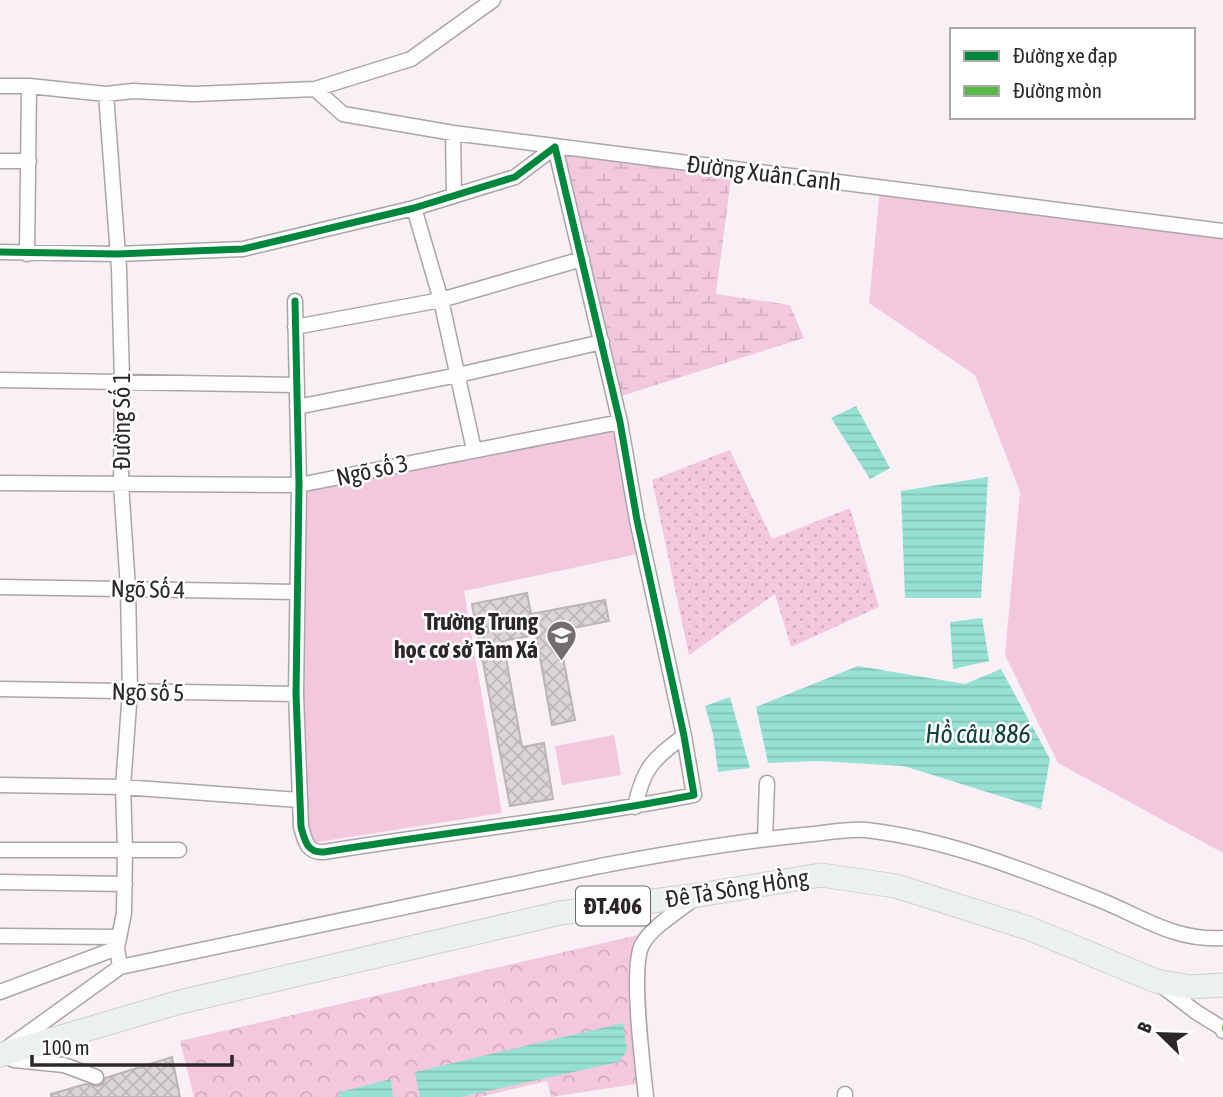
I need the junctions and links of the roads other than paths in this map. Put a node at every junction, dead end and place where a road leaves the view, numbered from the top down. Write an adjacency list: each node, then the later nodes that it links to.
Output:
1 (492, 0): 4 (street)
2 (0, 86): 3 (street)
3 (29, 86): 5 (street); 9 (street)
4 (315, 89): 5 (street); 6 (street, Đường Xuân Canh)
5 (106, 94): 15 (street, Đường Số 1)
6 (453, 133): 7 (street, Đường Xuân Canh); 10 (street)
7 (555, 147): 10 (street); 12 (street, Đường Xuân Canh); 16 (street)
8 (0, 161): 9 (street)
9 (29, 161): 14 (street)
10 (454, 195): 11 (street)
11 (414, 208): 15 (street); 17 (street)
12 (1223, 231)
13 (0, 252): 14 (street)
14 (27, 254): 15 (street)
15 (117, 254): 23 (street, Đường Số 1)
16 (582, 259): 17 (street); 20 (street)
17 (441, 300): 19 (street); 21 (street)
18 (295, 301): 19 (street)
19 (295, 327): 24 (street)
20 (602, 342): 21 (street); 26 (street)
21 (458, 376): 25 (street); 27 (street)
22 (0, 380): 23 (street)
23 (122, 381): 24 (street); 29 (street, Đường Số 1)
24 (295, 385): 25 (street)
25 (297, 408): 30 (street)
26 (620, 422): 27 (street, Ngõ số 3); 37 (street)
27 (474, 450): 30 (street, Ngõ số 3)
28 (0, 483): 29 (street)
29 (121, 484): 30 (street, Ngõ số 3); 32 (street, Đường Số 1)
30 (299, 485): 33 (street)
31 (0, 587): 32 (street, Ngõ Số 4)
32 (128, 588): 33 (street, Ngõ Số 4); 35 (street, Đường Số 1)
33 (296, 592): 36 (street)
34 (0, 689): 35 (street, Ngõ số 5)
35 (130, 691): 36 (street, Ngõ số 5); 40 (street, Đường Số 1)
36 (296, 694): 41 (street)
37 (684, 736): 42 (street); 42 (street)
38 (767, 783): 43 (street)
39 (0, 785): 40 (street)
40 (123, 787): 41 (street); 44 (street, Đường Số 1)
41 (299, 800): 42 (street)
42 (635, 807)
43 (765, 839): 51 (street); 53 (street)
44 (125, 849): 45 (street); 46 (street); 48 (street, Đường Số 1)
45 (0, 850)
46 (179, 850)
47 (0, 882): 48 (street)
48 (125, 884): 52 (street, Đường Số 1)
49 (699, 895): 54 (main road, Đê Tả Sông Hồng / ĐT.406); 58 (main road, Đê Tả Sông Hồng / ĐT.406); 60 (street)
50 (0, 936): 52 (street)
51 (1223, 938)
52 (118, 942): 53 (street, Đường Số 1); 56 (street)
53 (120, 967): 58 (street)
54 (1156, 981): 55 (main road, Đê Tả Sông Hồng / ĐT.406); 57 (street)
55 (1223, 985)
56 (0, 992)
57 (1223, 1029)
58 (0, 1054): 59 (street)
59 (96, 1077)
60 (646, 1097)

